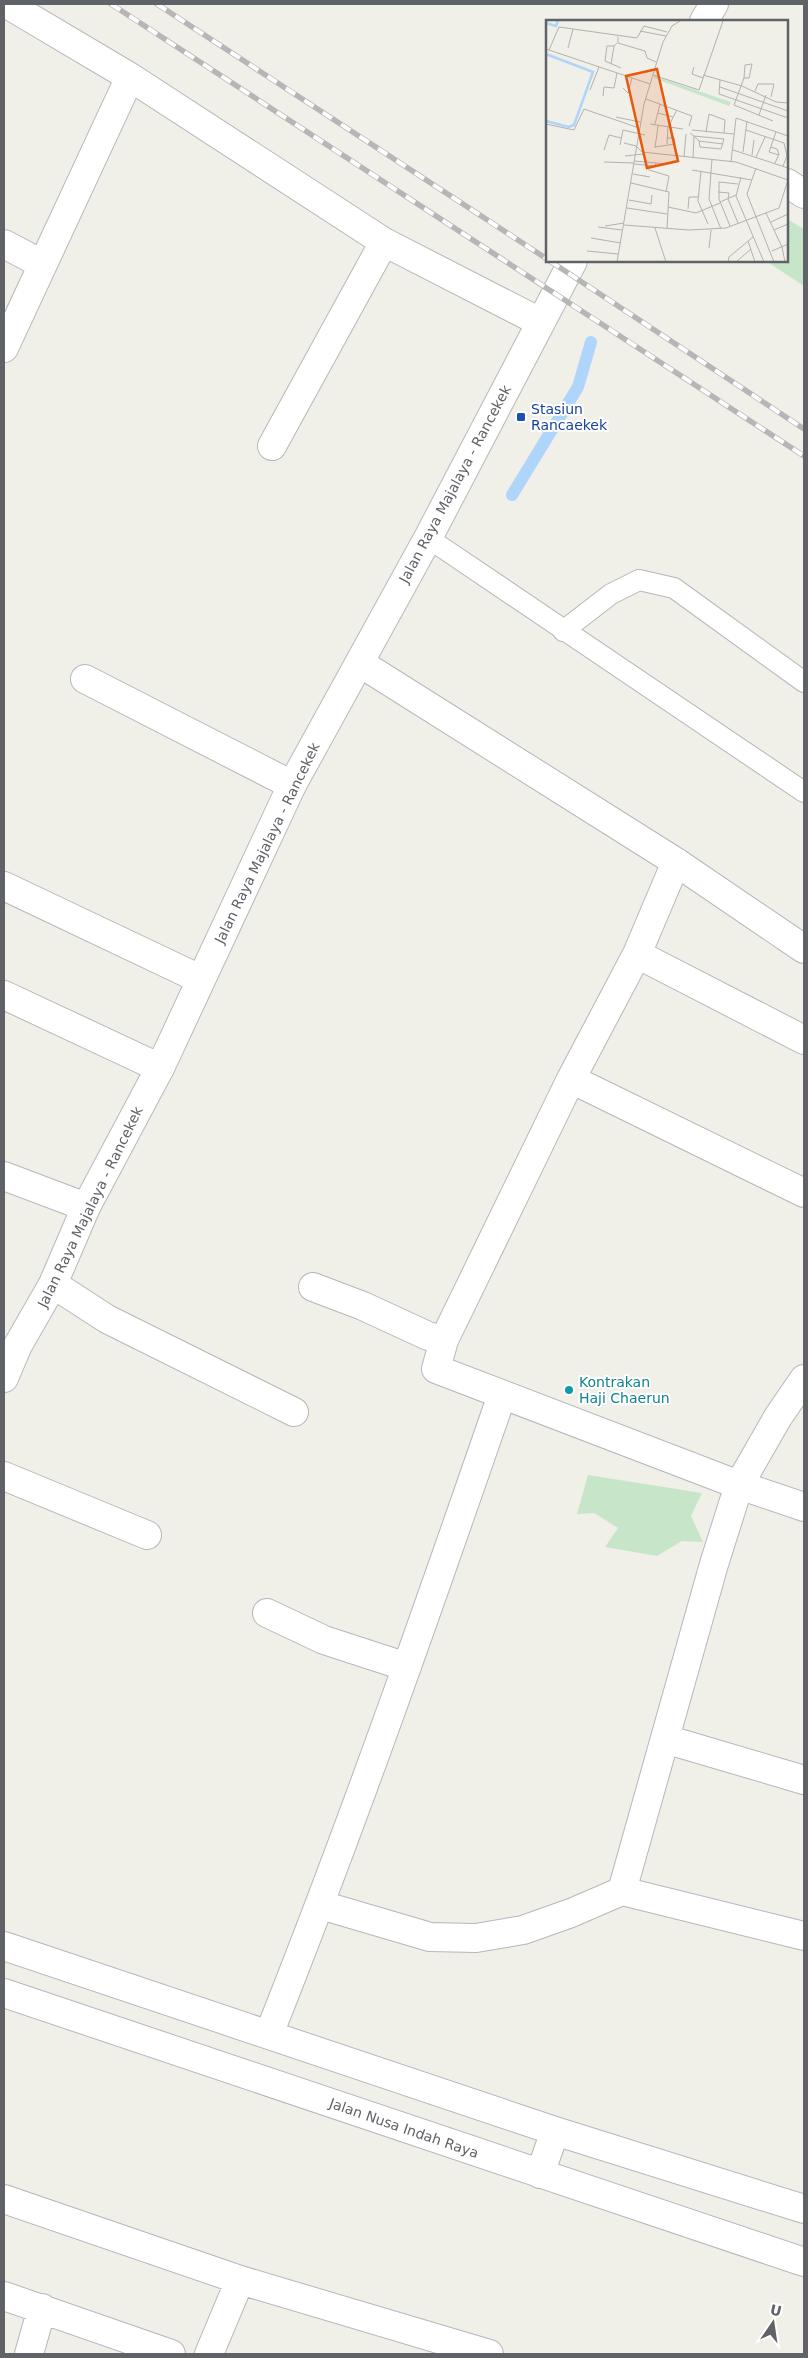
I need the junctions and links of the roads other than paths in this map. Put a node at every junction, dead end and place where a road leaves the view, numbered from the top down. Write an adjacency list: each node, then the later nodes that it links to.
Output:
1 (7, 4): 4 (street)
2 (714, 4): 3 (street)
3 (705, 20)
4 (130, 77): 7 (street); 10 (street)
5 (788, 184): 6 (street)
6 (804, 194)
7 (384, 242): 11 (street); 13 (street)
8 (4, 244): 10 (street)
9 (572, 262): 11 (street, Jalan Raya Majalaya - Rancekek)
10 (42, 264): 12 (street)
11 (540, 322): 14 (street, Jalan Raya Majalaya - Rancekek)
12 (4, 348)
13 (272, 446)
14 (428, 538): 15 (lane); 16 (street, Jalan Raya Majalaya - Rancekek)
15 (563, 631): 18 (lane); 20 (lane)
16 (360, 663): 19 (street, Jalan Raya Majalaya - Rancekek); 21 (street)
17 (85, 680): 19 (street)
18 (804, 682)
19 (292, 785): 25 (street, Jalan Raya Majalaya - Rancekek)
20 (804, 792)
21 (676, 862): 23 (street); 24 (street)
22 (4, 886): 25 (street)
23 (804, 950)
24 (638, 954): 27 (street); 29 (street)
25 (200, 979): 28 (street, Jalan Raya Majalaya - Rancekek)
26 (4, 995): 28 (street)
27 (804, 1040)
28 (160, 1068): 32 (street, Jalan Raya Majalaya - Rancekek)
29 (571, 1079): 31 (street); 35 (street)
30 (4, 1176): 32 (street)
31 (804, 1193)
32 (86, 1207): 33 (street, Jalan Raya Majalaya - Rancekek)
33 (53, 1284): 36 (street, Jalan Raya Majalaya - Rancekek); 40 (street)
34 (313, 1287): 35 (street)
35 (444, 1340): 39 (street)
36 (11, 1341): 37 (street, Jalan Raya Majalaya - Rancekek)
37 (4, 1378)
38 (804, 1379): 42 (street)
39 (502, 1396): 42 (street); 46 (street)
40 (294, 1412)
41 (4, 1476): 44 (street)
42 (739, 1484): 43 (street); 47 (street)
43 (804, 1507)
44 (147, 1535)
45 (266, 1613): 46 (street)
46 (407, 1667): 50 (street)
47 (665, 1739): 48 (street); 49 (street)
48 (804, 1780)
49 (622, 1891): 50 (street); 51 (street)
50 (321, 1905): 54 (street)
51 (804, 1936)
52 (4, 1946): 54 (street)
53 (4, 1993): 56 (street, Jalan Nusa Indah Raya)
54 (269, 2034): 55 (street)
55 (555, 2131): 56 (street); 58 (street)
56 (540, 2174): 59 (street, Jalan Nusa Indah Raya)
57 (4, 2199): 60 (street)
58 (804, 2209)
59 (804, 2262)
60 (240, 2280): 65 (street); 66 (street)
61 (4, 2296): 62 (street)
62 (42, 2308): 63 (street); 64 (street)
63 (29, 2354)
64 (171, 2354)
65 (209, 2354)
66 (490, 2354)

